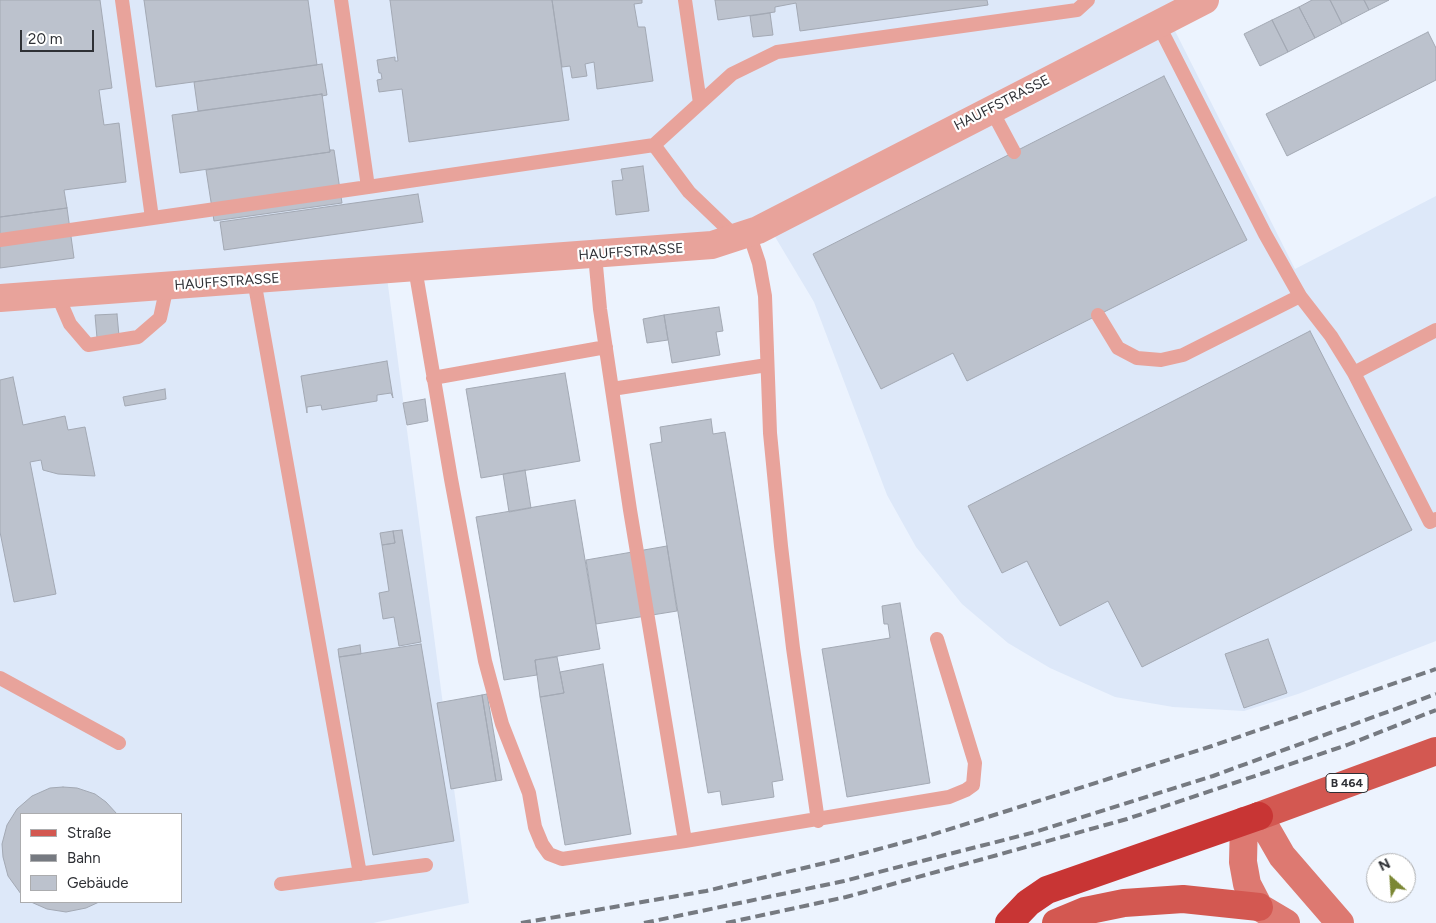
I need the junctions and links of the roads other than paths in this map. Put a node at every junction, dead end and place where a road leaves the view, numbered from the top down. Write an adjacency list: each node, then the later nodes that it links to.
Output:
1 (122, 0): 12 (lane)
2 (341, 0): 11 (lane)
3 (685, 0): 7 (lane)
4 (1088, 0): 7 (lane)
5 (1205, 0): 6 (street, HAUFFSTRASSE)
6 (1158, 24): 8 (street, HAUFFSTRASSE); 20 (lane)
7 (700, 103): 9 (lane)
8 (991, 109): 10 (lane); 13 (street, HAUFFSTRASSE)
9 (654, 145): 11 (lane); 13 (lane)
10 (1014, 152)
11 (368, 187): 12 (lane)
12 (152, 218): 14 (lane)
13 (743, 235): 15 (street, HAUFFSTRASSE); 25 (lane)
14 (0, 240)
15 (595, 255): 16 (street, HAUFFSTRASSE); 24 (lane)
16 (415, 268): 17 (street, HAUFFSTRASSE); 27 (lane)
17 (254, 280): 18 (street, HAUFFSTRASSE); 38 (lane)
18 (167, 286): 19 (street, HAUFFSTRASSE); 19 (lane)
19 (57, 294): 21 (street, HAUFFSTRASSE)
20 (1300, 296): 22 (lane); 26 (lane)
21 (0, 298)
22 (1098, 315)
23 (1436, 330): 26 (lane)
24 (606, 347): 27 (lane); 28 (lane)
25 (767, 365): 28 (lane); 35 (lane)
26 (1354, 373): 29 (lane)
27 (433, 378): 36 (lane)
28 (612, 389): 36 (lane)
29 (1436, 519)
30 (937, 639): 35 (lane)
31 (0, 678): 32 (lane)
32 (119, 743)
33 (1436, 751): 34 (main road, B 464)
34 (1252, 819): 40 (street); 41 (highway, B 464); 44 (street)
35 (818, 820): 36 (lane)
36 (685, 842)
37 (426, 865): 38 (lane)
38 (360, 874): 39 (lane)
39 (281, 884)
40 (1259, 907): 42 (main road); 43 (street)
41 (1009, 923)
42 (1056, 923)
43 (1286, 923)
44 (1340, 923)

